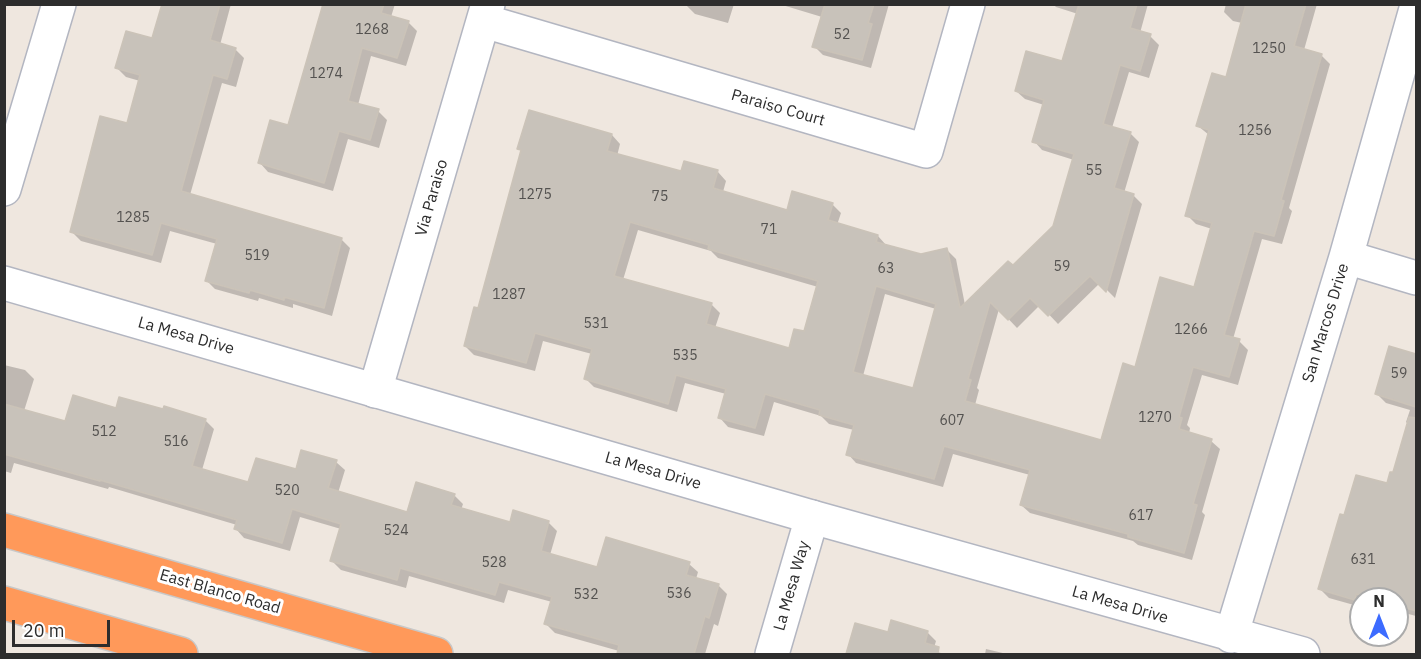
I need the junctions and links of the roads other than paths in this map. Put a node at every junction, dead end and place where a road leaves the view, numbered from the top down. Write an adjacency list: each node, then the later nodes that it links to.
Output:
1 (59, 4): 5 (street)
2 (968, 4): 4 (street, Paraiso Court)
3 (1416, 9): 6 (street, San Marcos Drive)
4 (486, 13): 9 (street, Via Paraiso)
5 (4, 189)
6 (1346, 257): 7 (street); 13 (street, San Marcos Drive)
7 (1416, 278)
8 (4, 283): 9 (street, La Mesa Drive)
9 (375, 391): 10 (street, La Mesa Drive)
10 (812, 518): 13 (street, La Mesa Drive); 16 (street, La Mesa Way)
11 (4, 531): 15 (highway, East Blanco Road)
12 (4, 603): 14 (highway)
13 (1231, 636): 17 (street, La Mesa Drive)
14 (181, 654)
15 (436, 654)
16 (772, 654)
17 (1303, 654)

